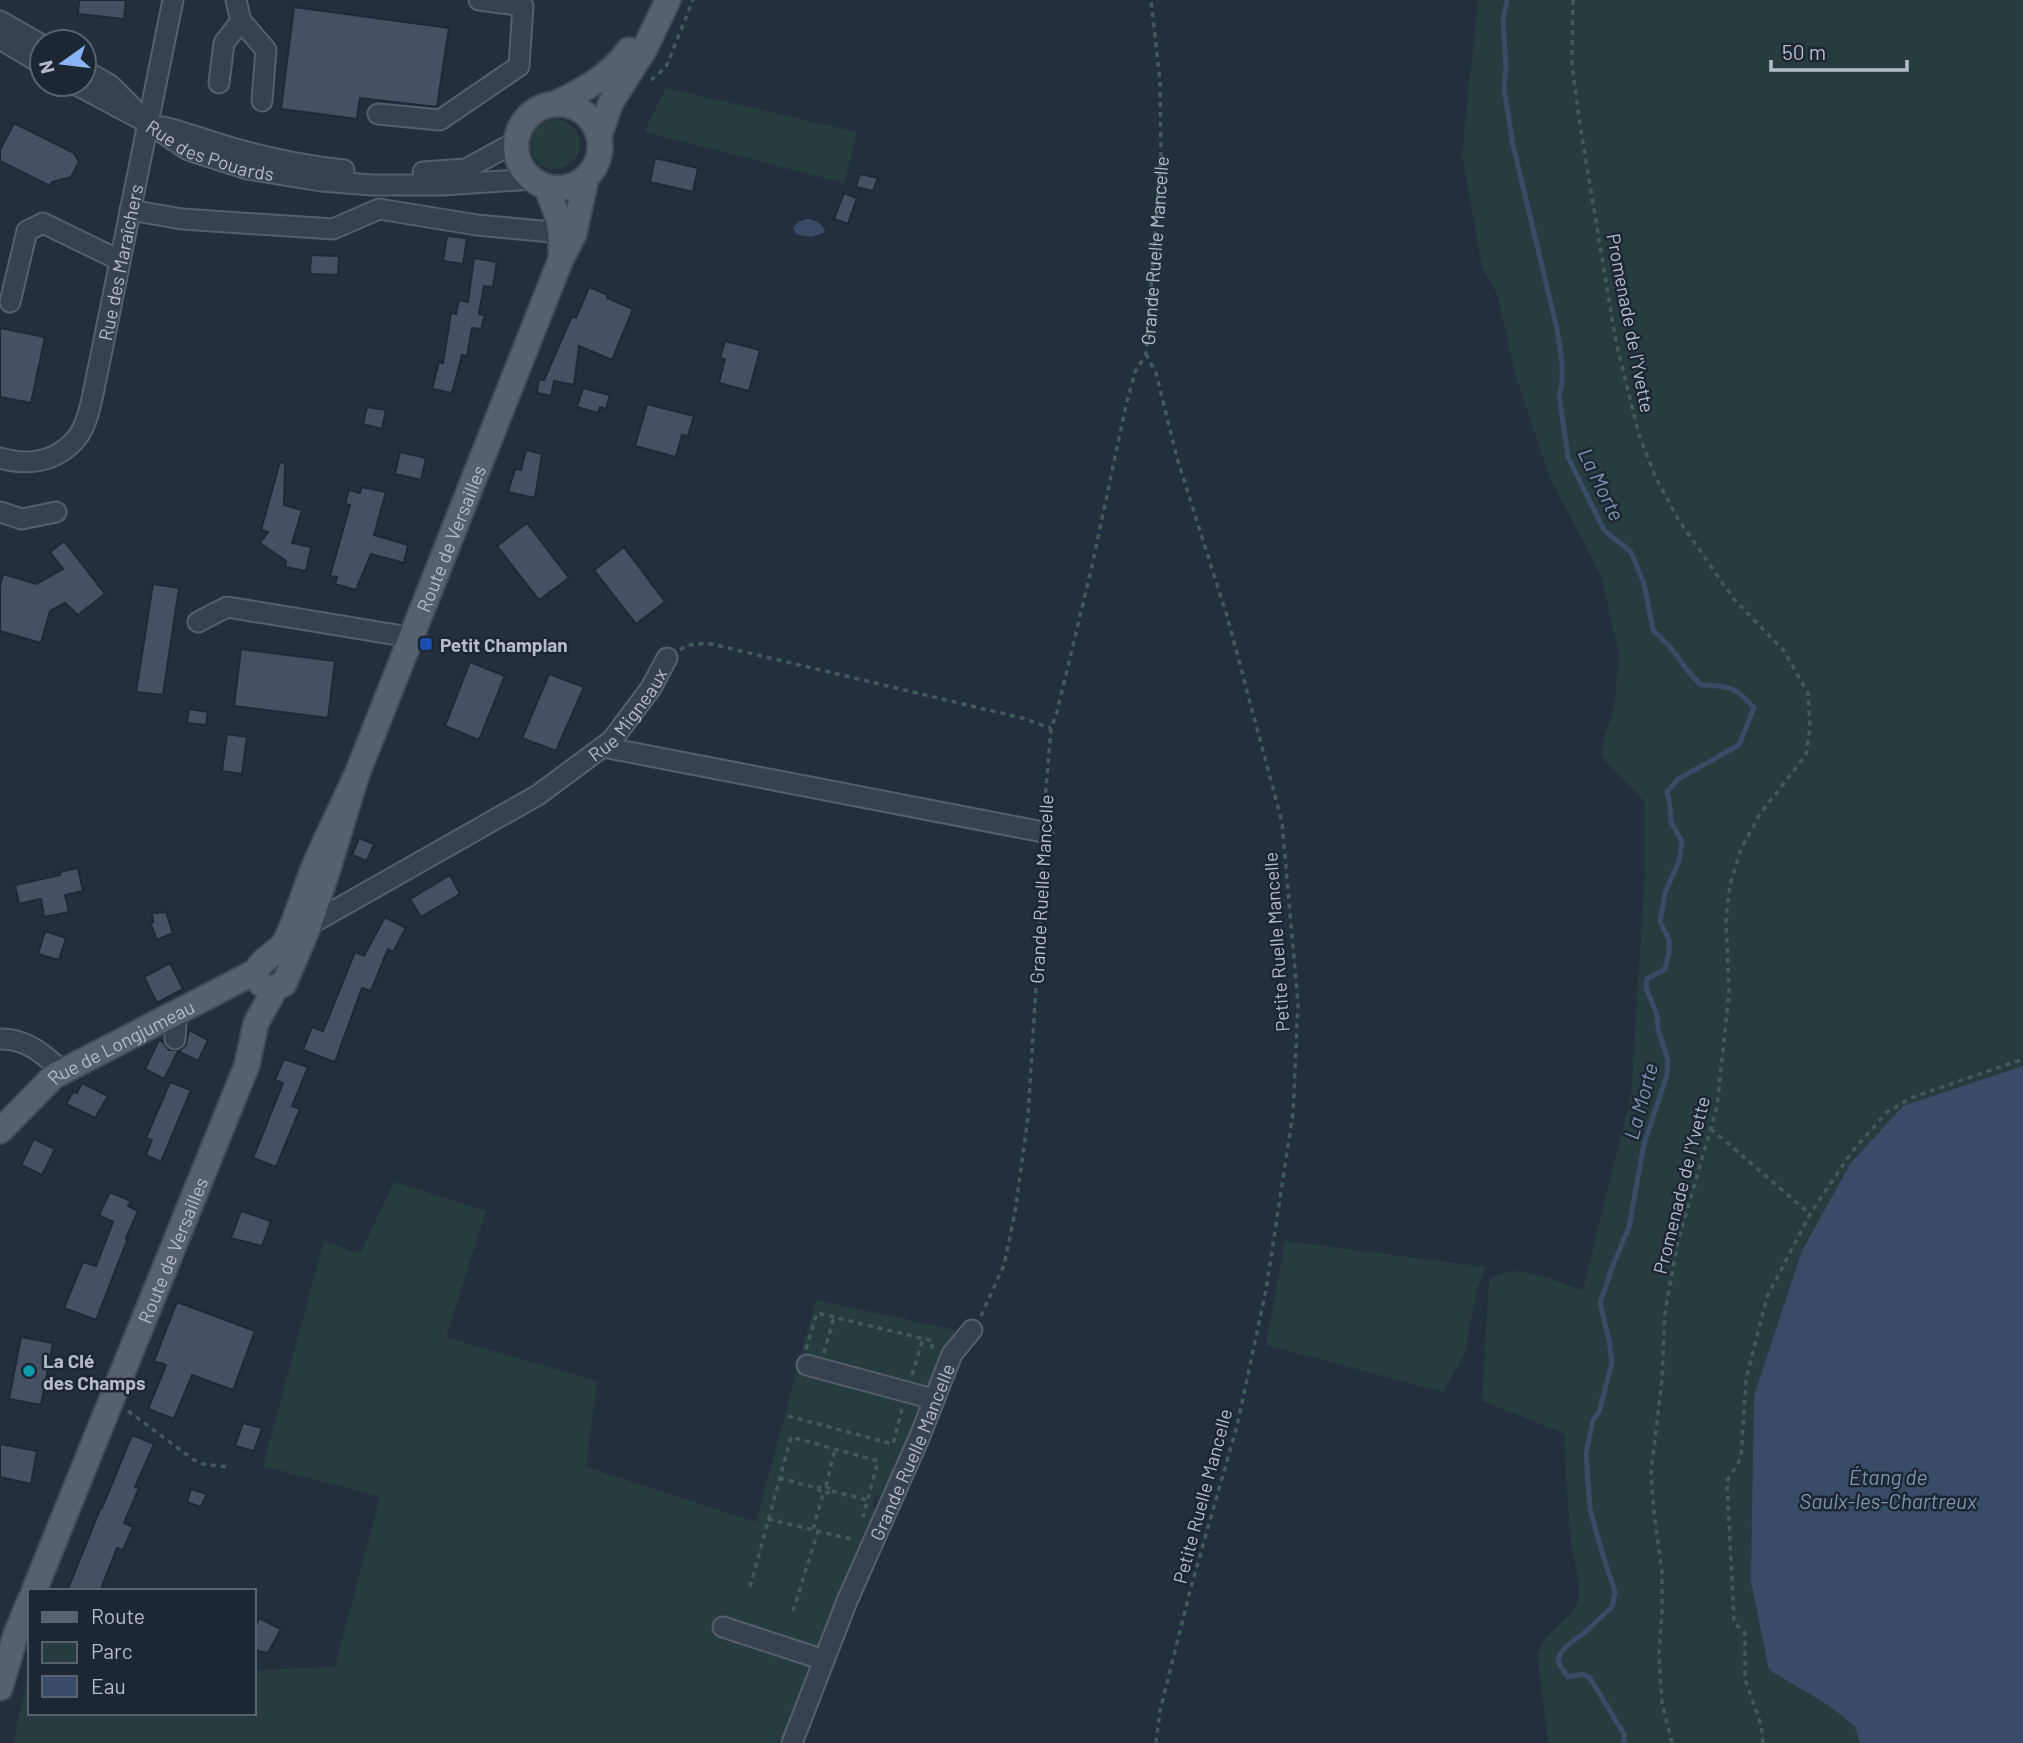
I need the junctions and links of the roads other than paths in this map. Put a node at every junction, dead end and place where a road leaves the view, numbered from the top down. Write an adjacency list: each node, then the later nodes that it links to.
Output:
1 (173, 0): 17 (street, Rue des Maraîchers)
2 (236, 0): 7 (street)
3 (479, 0): 16 (street)
4 (655, 0): 15 (main road)
5 (668, 0): 18 (main road)
6 (0, 21): 8 (street)
7 (240, 21): 12 (street); 14 (street)
8 (28, 37)
9 (0, 39): 10 (street)
10 (28, 56)
11 (98, 78): 17 (street)
12 (219, 83)
13 (98, 96): 17 (street)
14 (262, 101)
15 (555, 104): 18 (main road); 19 (main road)
16 (378, 114)
17 (148, 123): 19 (street, Rue des Pouards); 21 (street, Rue des Pouards); 22 (street, Rue des Maraîchers)
18 (599, 136): 20 (main road)
19 (517, 141): 21 (main road)
20 (586, 179): 21 (main road); 24 (main road, Route de Versailles)
21 (539, 183): 23 (main road, Route de Versailles)
22 (130, 210): 23 (street); 25 (street, Rue des Maraîchers)
23 (562, 233): 24 (main road, Route de Versailles)
24 (561, 259): 31 (main road, Route de Versailles)
25 (120, 260): 26 (street); 27 (street, Rue des Maraîchers)
26 (10, 302)
27 (0, 458)
28 (0, 512): 29 (street)
29 (56, 512)
30 (198, 622): 31 (street)
31 (410, 640): 34 (main road, Route de Versailles)
32 (667, 658): 33 (street, Rue Migneaux)
33 (603, 747): 35 (street); 36 (street, Rue Migneaux)
34 (356, 774): 36 (main road, Route de Versailles); 37 (main road)
35 (1043, 832)
36 (309, 925): 38 (main road, Route de Versailles)
37 (264, 964): 38 (main road); 39 (main road, Rue de Longjumeau)
38 (282, 982): 47 (main road, Route de Versailles)
39 (170, 1014): 41 (street); 42 (main road, Rue de Longjumeau)
40 (0, 1039): 42 (street)
41 (175, 1039)
42 (62, 1072): 43 (main road, Rue de Longjumeau)
43 (0, 1131)
44 (972, 1330): 46 (street, Grande Ruelle Mancelle)
45 (810, 1364): 46 (street)
46 (933, 1399): 50 (street, Grande Ruelle Mancelle)
47 (35, 1589)
48 (28, 1605): 51 (main road)
49 (723, 1627): 50 (street)
50 (824, 1660): 52 (street, Grande Ruelle Mancelle)
51 (0, 1688)
52 (792, 1743)

